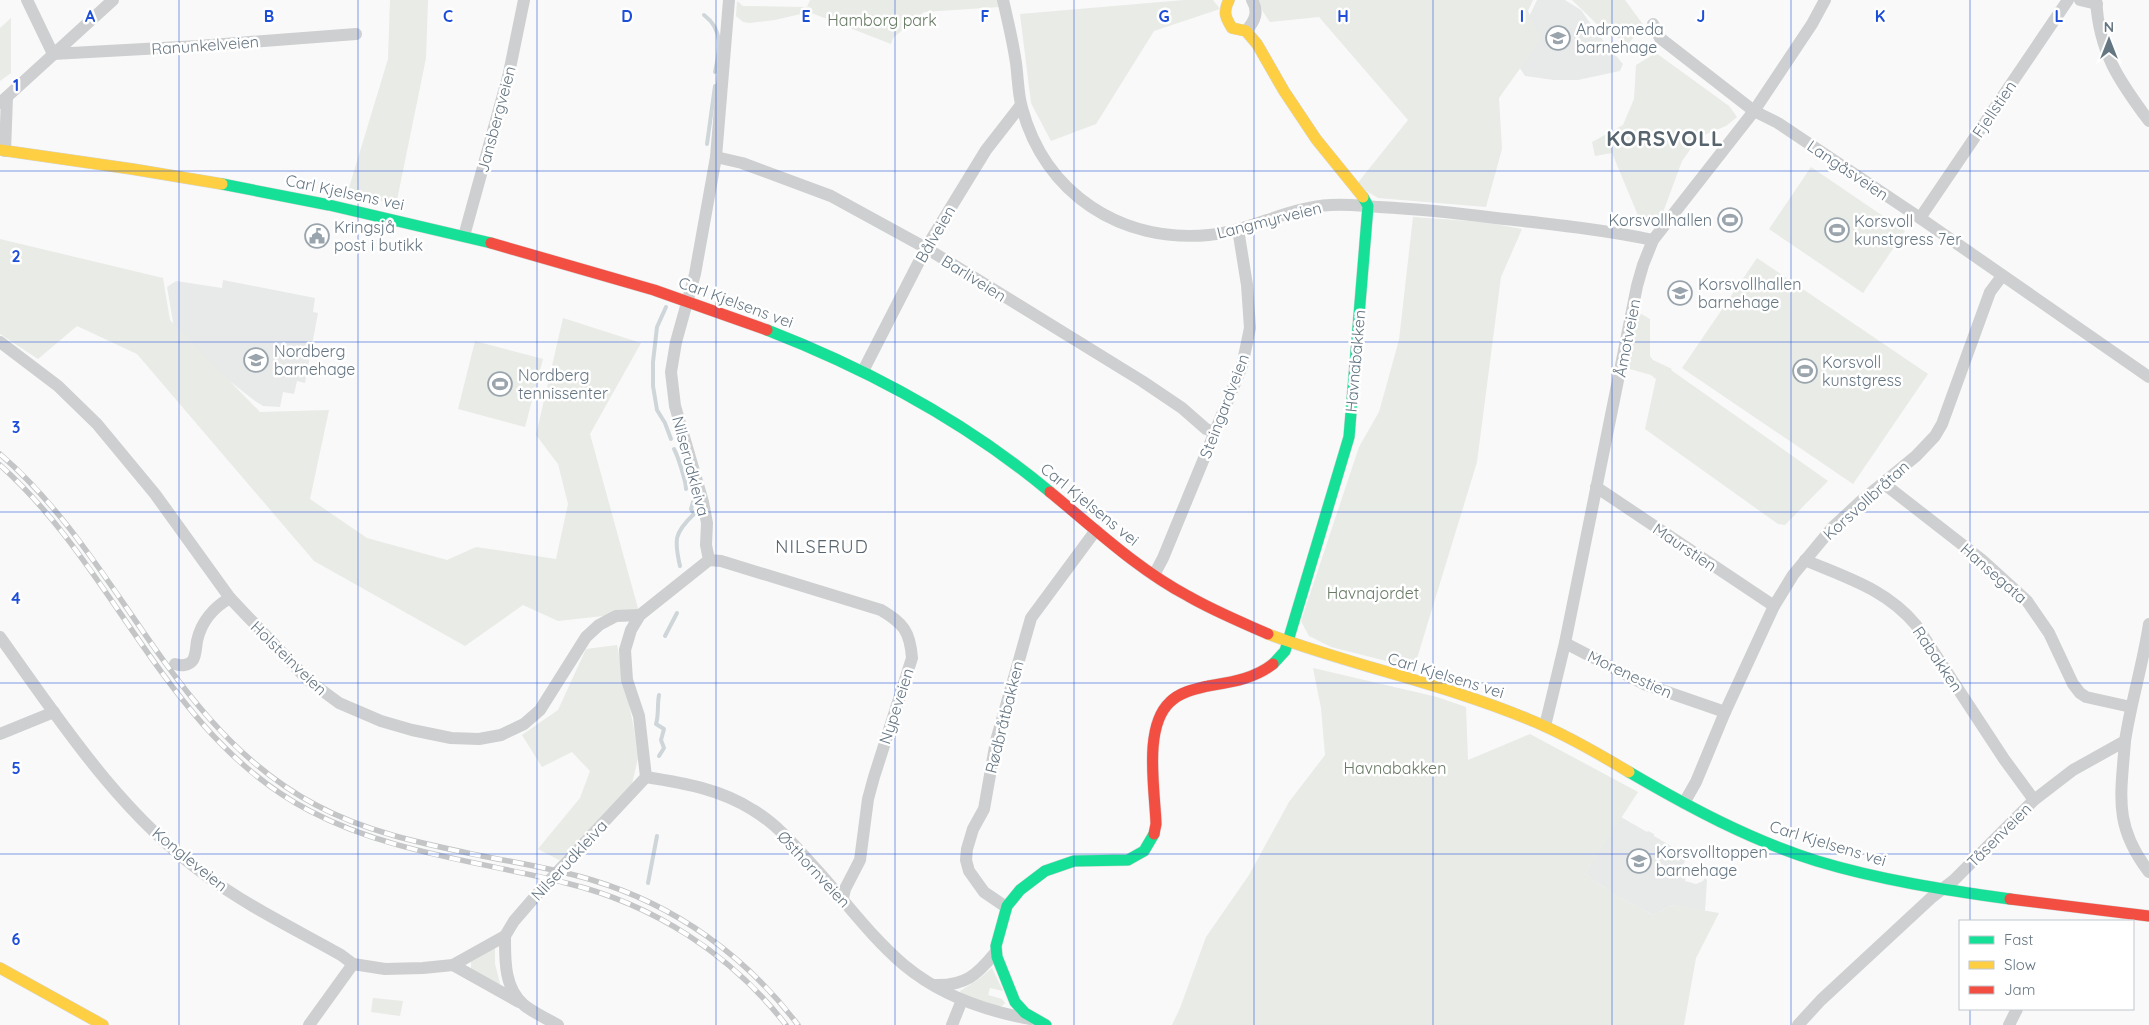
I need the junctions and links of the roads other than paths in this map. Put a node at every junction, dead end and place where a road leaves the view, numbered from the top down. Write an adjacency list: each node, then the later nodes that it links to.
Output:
1 (28, 0): 15 (street)
2 (113, 0): 15 (street)
3 (524, 0): 25 (street, Jansbergveien)
4 (728, 0): 21 (street, Nilserudkleiva)
5 (1003, 0): 17 (street, Langmyrveien)
6 (1229, 0): 13 (main road)
7 (1252, 0): 13 (street)
8 (1825, 0): 18 (street, Åmotveien)
9 (2068, 0): 23 (street, Fjellstien)
10 (2080, 0): 11 (street)
11 (2096, 2): 19 (street)
12 (1653, 24): 18 (street, Langåsveien)
13 (1246, 31): 22 (main road)
14 (356, 34): 15 (street, Ranunkelveien)
15 (53, 54): 16 (street)
16 (4, 100): 20 (street)
17 (1021, 105): 24 (street, Langmyrveien); 27 (street, Bålveien)
18 (1754, 111): 23 (street, Langåsveien); 26 (street, Åmotveien)
19 (2149, 121)
20 (2, 150): 25 (main road, Carl Kjelsens vei)
21 (716, 157): 27 (street, Barliveien); 29 (street, Nilserudkleiva)
22 (1368, 206): 24 (street, Langmyrveien); 26 (street, Langmyrveien); 45 (main road, Havnabakken)
23 (1920, 218): 28 (street, Langåsveien)
24 (1238, 230): 33 (street, Steingardveien)
25 (464, 236): 29 (main road, Carl Kjelsens vei)
26 (1653, 240): 35 (street, Åmotveien)
27 (926, 248): 31 (street, Bålveien); 33 (street, Barliveien)
28 (2002, 276): 32 (street, Langåsveien); 34 (street, Korsvollbråtan)
29 (687, 301): 31 (main road, Carl Kjelsens vei); 37 (street, Nilserudkleiva)
30 (0, 342): 40 (street, Holsteinveien)
31 (863, 371): 36 (main road, Carl Kjelsens vei)
32 (2149, 377)
33 (1214, 432): 39 (street, Steingardveien)
34 (1883, 484): 38 (street, Korsvollbråtan); 49 (street, Hansegata)
35 (1596, 487): 41 (street, Maurstien); 46 (street, Åmotveien)
36 (1096, 530): 39 (main road, Carl Kjelsens vei); 61 (street, Rødbråtbakken)
37 (709, 560): 42 (street); 60 (street, Nypeveien)
38 (1805, 560): 41 (street, Korsvollbråtan); 56 (street, Rabakken)
39 (1154, 575): 45 (main road, Carl Kjelsens vei)
40 (230, 598): 42 (street, Holsteinveien); 48 (street)
41 (1774, 606): 51 (street, Korsvollbråtan)
42 (640, 615): 55 (street)
43 (2149, 624): 47 (street)
44 (0, 637): 50 (street, Kongleveien)
45 (1289, 642): 52 (main road, Carl Kjelsens vei); 61 (main road, Havnabakken)
46 (1565, 643): 51 (street, Morenestien); 52 (street, Åmotveien)
47 (2148, 645): 49 (street)
48 (175, 664)
49 (2130, 707): 54 (street)
50 (54, 712): 53 (street); 66 (street, Kongleveien)
51 (1724, 712): 57 (street, Korsvollbråtan)
52 (1545, 726): 57 (main road, Carl Kjelsens vei)
53 (0, 734)
54 (2125, 741): 56 (street, Tåsenveien); 58 (street)
55 (646, 777): 60 (street, Østhornveien); 64 (street, Nilserudkleiva)
56 (2034, 800): 59 (street, Tåsenveien)
57 (1684, 803): 59 (main road, Carl Kjelsens vei)
58 (2149, 872)
59 (1941, 890): 62 (main road, Carl Kjelsens vei); 79 (street, Tåsenveien)
60 (843, 898): 69 (street, Østhornveien)
61 (1006, 908): 65 (main road, Havnabakken)
62 (2085, 916): 63 (main road, Carl Kjelsens vei)
63 (2149, 916)
64 (505, 936): 67 (street, Kongleveien); 71 (street)
65 (995, 953): 69 (street, Havnabakken); 73 (main road)
66 (352, 964): 67 (street, Kongleveien); 75 (street)
67 (453, 965): 71 (street)
68 (0, 968): 74 (main road)
69 (935, 985): 70 (street, Østhornveien)
70 (962, 1000): 73 (street, Østhornveien); 77 (street)
71 (524, 1005): 76 (street)
72 (2016, 1010): 80 (street)
73 (1031, 1019): 78 (main road)
74 (102, 1025)
75 (309, 1025)
76 (558, 1025)
77 (952, 1025)
78 (1046, 1025)
79 (1798, 1025)
80 (2009, 1025)

